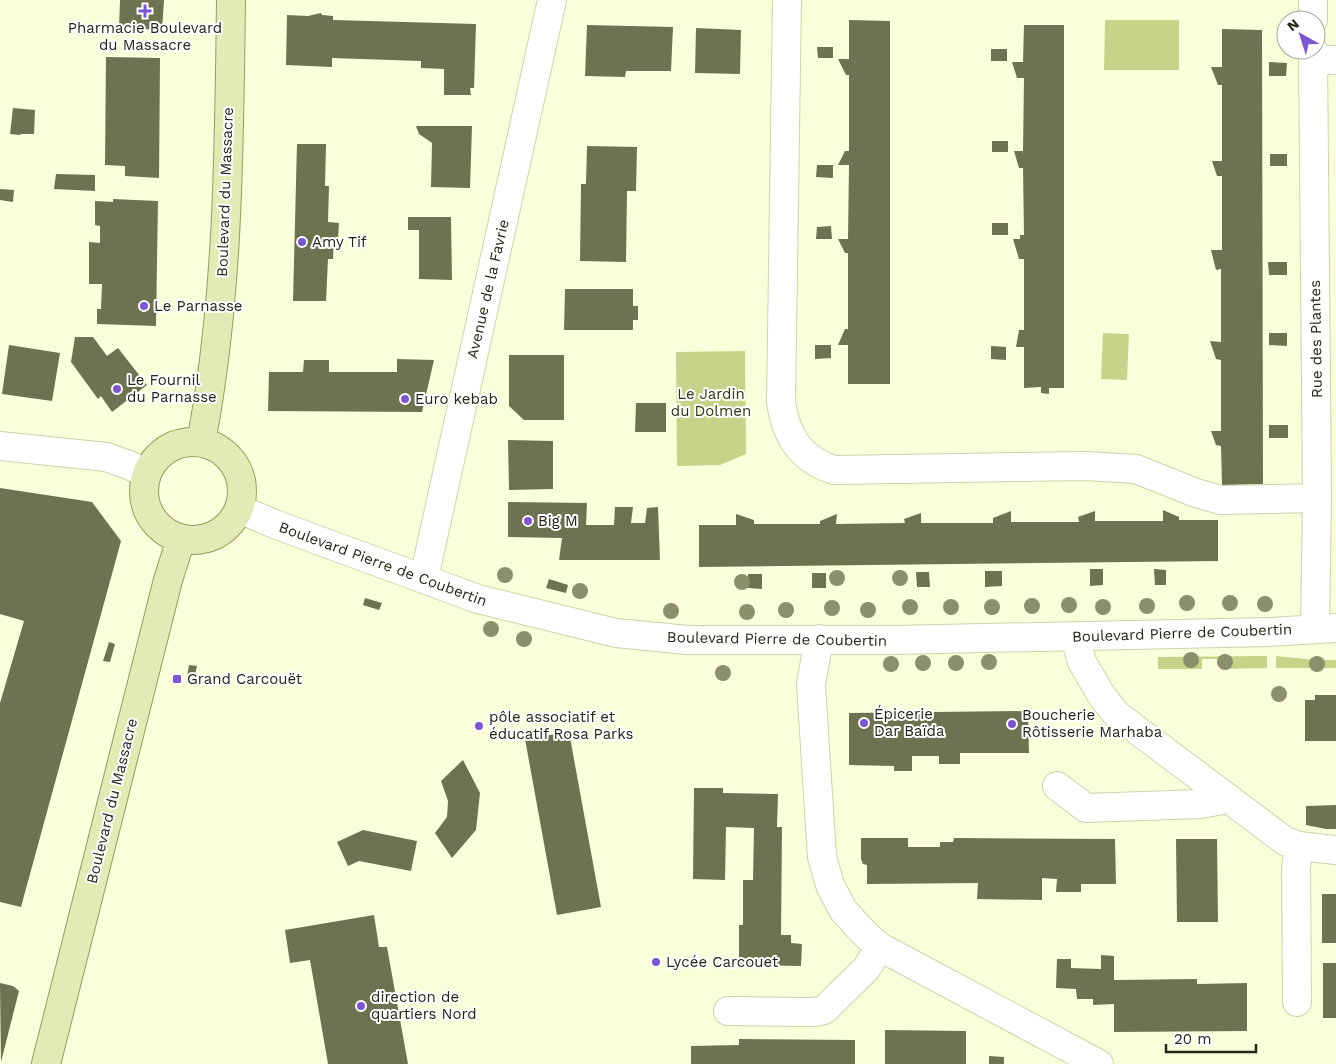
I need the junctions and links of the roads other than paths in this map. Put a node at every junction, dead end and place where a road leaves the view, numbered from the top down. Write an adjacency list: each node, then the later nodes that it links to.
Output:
1 (230, 0): 5 (main road, Boulevard du Massacre)
2 (552, 0): 12 (street, Avenue de la Favrie)
3 (786, 0): 8 (street)
4 (1321, 60): 8 (street, Rue des Plantes)
5 (201, 442): 7 (main road); 9 (main road)
6 (0, 446): 7 (street)
7 (147, 474): 11 (main road)
8 (1317, 498): 10 (street, Rue des Plantes)
9 (238, 509): 11 (main road); 12 (street, Boulevard Pierre de Coubertin)
10 (1326, 533): 13 (street, Rue des Plantes)
11 (181, 539): 23 (main road, Boulevard du Massacre)
12 (424, 578): 15 (street, Boulevard Pierre de Coubertin)
13 (1326, 628): 14 (street, Boulevard Pierre de Coubertin)
14 (1075, 637): 15 (street, Boulevard Pierre de Coubertin); 17 (street)
15 (819, 640): 20 (street)
16 (1057, 786): 17 (street)
17 (1228, 799): 18 (street)
18 (1299, 846): 19 (street); 21 (street)
19 (1336, 850)
20 (880, 947): 22 (street); 24 (street)
21 (1297, 1002)
22 (728, 1010)
23 (46, 1064)
24 (1099, 1064)

